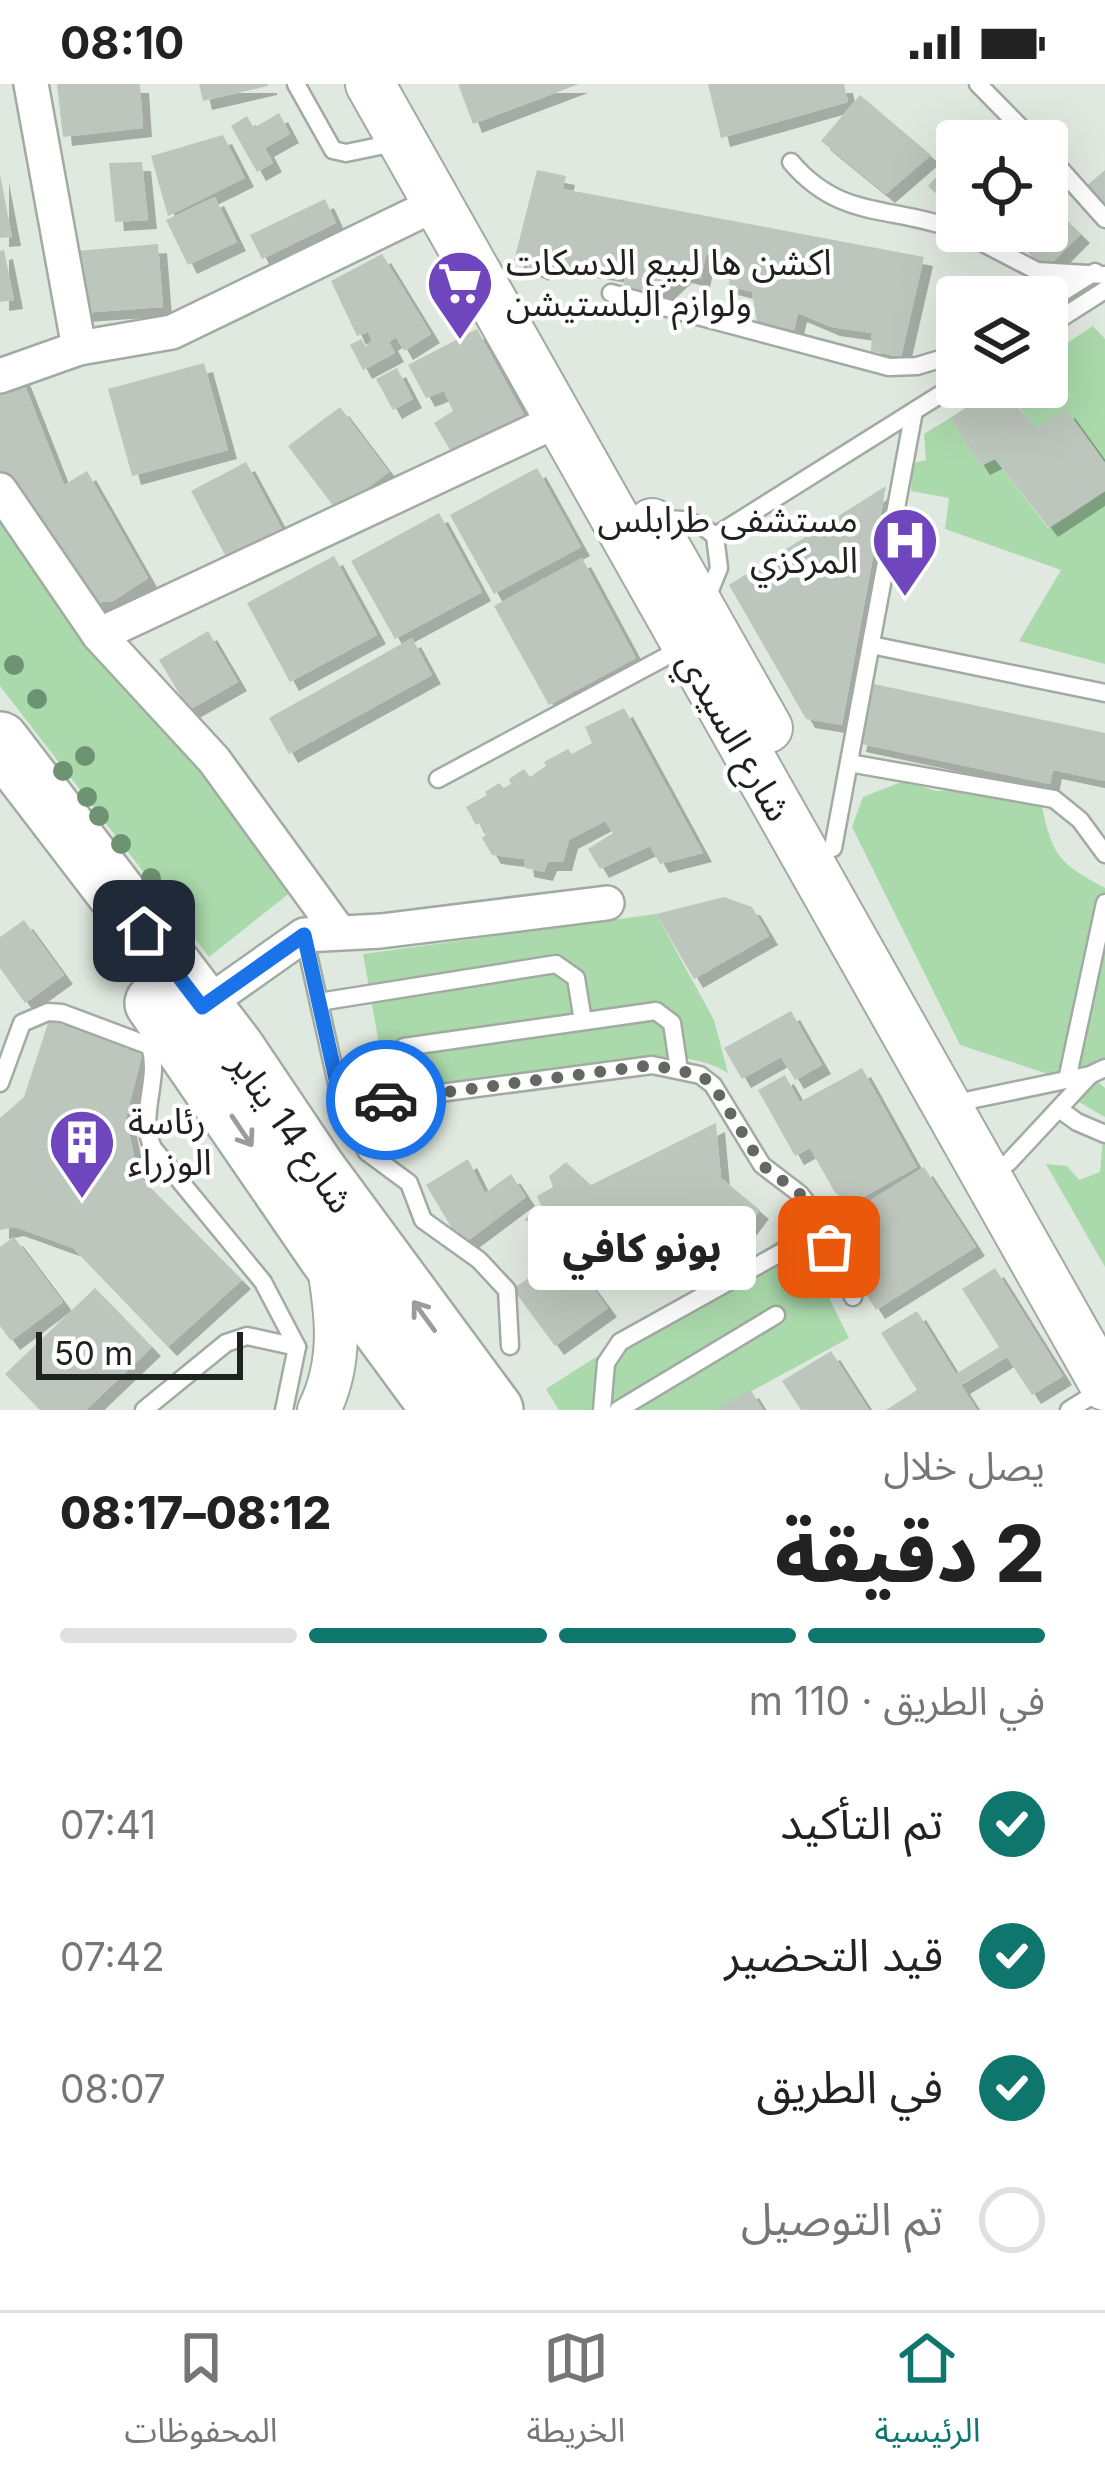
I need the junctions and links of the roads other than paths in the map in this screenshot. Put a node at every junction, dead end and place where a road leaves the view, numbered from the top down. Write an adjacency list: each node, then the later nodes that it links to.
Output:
1 (32, 84): 19 (street)
2 (296, 84): 7 (lane)
3 (370, 84): 7 (main road, شارع السيدي)
4 (401, 84): 26 (main road, شارع السيدي)
5 (978, 84): 6 (lane)
6 (1013, 120)
7 (402, 141): 10 (main road, شارع السيدي)
8 (791, 162): 12 (lane)
9 (1068, 178): 11 (lane)
10 (438, 203): 19 (street); 24 (main road, شارع السيدي)
11 (1105, 219)
12 (936, 225)
13 (1000, 252): 14 (lane)
14 (1100, 273): 16 (lane)
15 (1105, 290): 18 (lane)
16 (1068, 291)
17 (611, 293): 20 (lane)
18 (1068, 314)
19 (79, 348): 21 (street)
20 (936, 360)
21 (0, 376)
22 (936, 397): 23 (lane)
23 (914, 411): 27 (lane); 30 (lane)
24 (558, 420): 28 (main road, شارع السيدي); 29 (street)
25 (0, 490): 29 (street)
26 (652, 524): 27 (lane); 28 (main road, شارع السيدي)
27 (715, 536): 28 (lane)
28 (693, 626): 34 (lane); 36 (main road, شارع السيدي); 62 (main road, شارع السيدي)
29 (99, 635): 40 (street)
30 (871, 645): 31 (lane); 33 (lane)
31 (1105, 693)
32 (0, 741): 43 (highway, شارع 14 يناير)
33 (849, 763): 36 (lane); 37 (lane)
34 (438, 779)
35 (0, 799): 56 (highway, one-way to 56)
36 (833, 848): 50 (main road, شارع السيدي)
37 (1105, 854)
38 (608, 903): 40 (street)
39 (1105, 903): 48 (lane)
40 (339, 932): 41 (street)
41 (304, 935): 42 (lane); 43 (street)
42 (319, 1002): 44 (lane); 51 (lane)
43 (202, 1007): 67 (highway, شارع 14 يناير, one-way to 43)
44 (583, 1022): 45 (lane); 46 (lane)
45 (404, 1047)
46 (679, 1070): 51 (lane); 57 (lane)
47 (1097, 1072): 48 (lane); 52 (lane)
48 (1067, 1080): 50 (lane)
49 (0, 1083): 61 (lane)
50 (970, 1100): 54 (main road, شارع السيدي)
51 (342, 1106): 60 (lane)
52 (1059, 1108): 53 (lane); 54 (lane)
53 (1105, 1134)
54 (1008, 1163): 59 (main road, شارع السيدي)
55 (782, 1252): 68 (lane)
56 (327, 1255): 65 (street); 66 (highway)
57 (853, 1297)
58 (776, 1315): 69 (lane)
59 (1105, 1336)
60 (510, 1346)
61 (297, 1347): 63 (lane); 64 (lane)
62 (1105, 1386): 70 (lane)
63 (144, 1410)
64 (284, 1410)
65 (319, 1410)
66 (441, 1410)
67 (494, 1410)
68 (602, 1410)
69 (618, 1410)
70 (1069, 1410)

